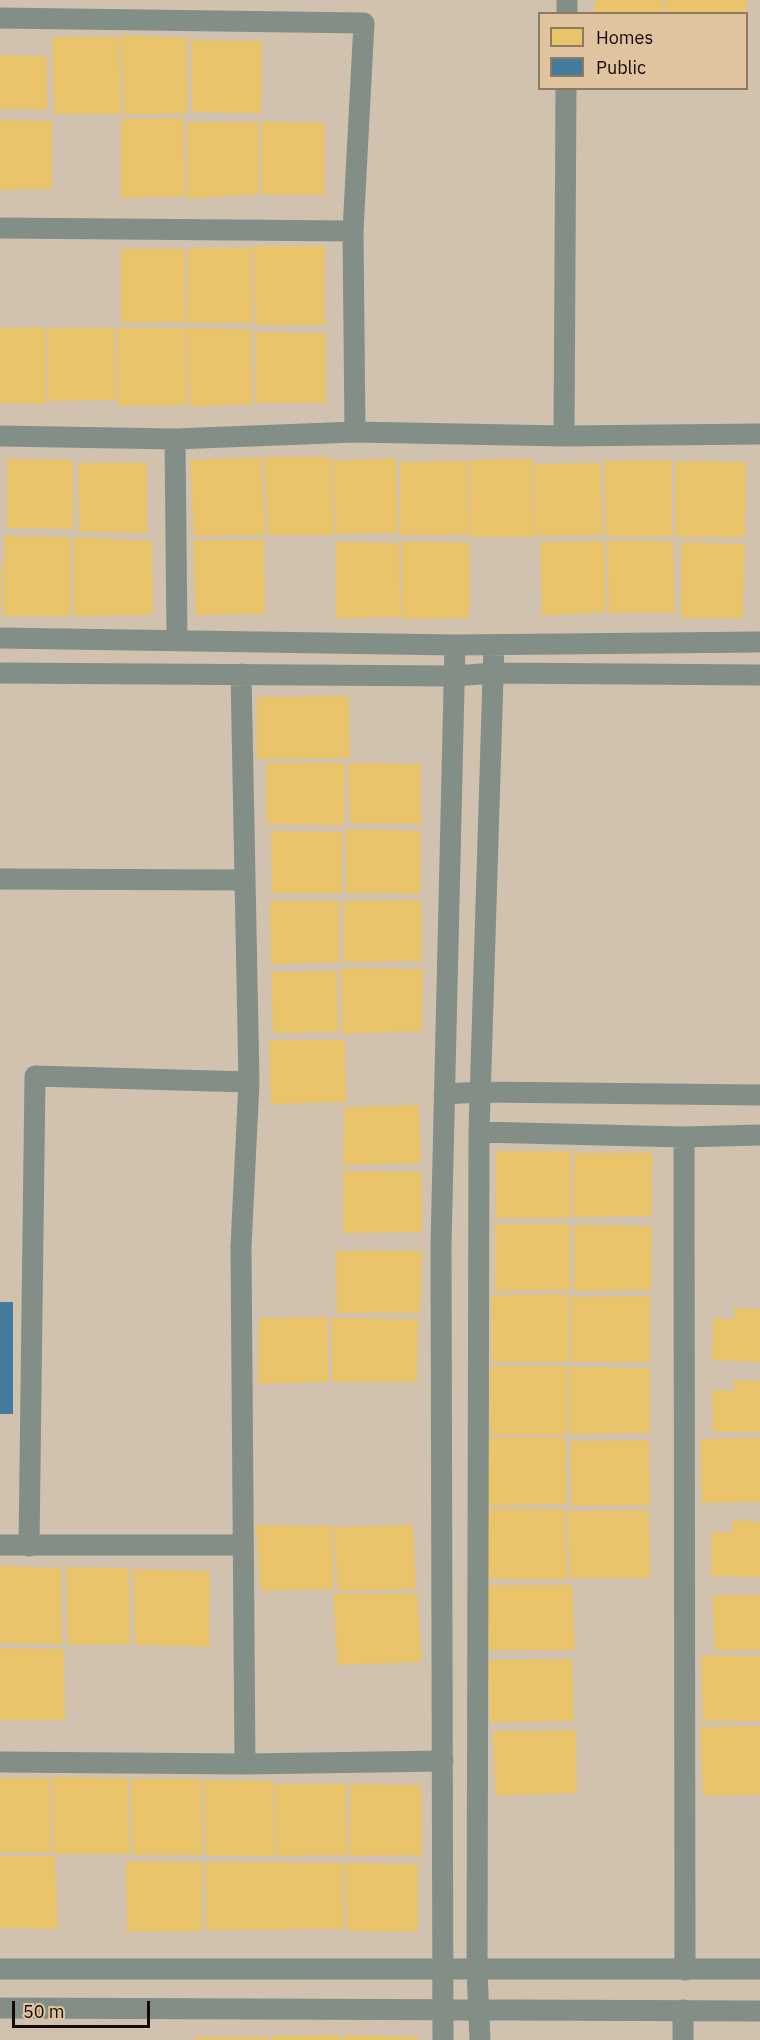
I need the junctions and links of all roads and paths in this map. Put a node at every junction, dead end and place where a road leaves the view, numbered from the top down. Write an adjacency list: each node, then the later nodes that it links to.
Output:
1 (0, 18): 4 (street)
2 (566, 90): 8 (street)
3 (0, 228): 4 (street)
4 (353, 231): 5 (street)
5 (355, 432): 8 (street); 9 (street)
6 (760, 434): 8 (street)
7 (0, 436): 9 (street)
8 (564, 436)
9 (175, 439): 11 (street)
10 (0, 638): 11 (street)
11 (177, 639): 13 (street)
12 (760, 642): 14 (street)
13 (455, 645): 14 (street); 19 (street)
14 (494, 645): 16 (street)
15 (0, 673): 17 (street)
16 (494, 673): 18 (street); 19 (street); 23 (street)
17 (241, 674): 19 (street); 21 (street)
18 (760, 675)
19 (454, 676): 24 (street)
20 (0, 879): 21 (street)
21 (243, 880): 22 (street)
22 (249, 1082): 30 (street); 31 (street)
23 (481, 1092): 24 (street); 25 (street); 26 (street)
24 (444, 1094): 32 (street)
25 (760, 1095)
26 (479, 1132): 28 (street); 37 (street)
27 (760, 1135): 28 (street)
28 (684, 1137): 38 (street)
29 (0, 1545): 31 (street)
30 (242, 1545): 31 (street); 34 (street)
31 (29, 1546)
32 (443, 1761): 34 (street); 36 (street)
33 (0, 1762): 34 (street)
34 (245, 1764)
35 (0, 1969): 36 (street)
36 (443, 1969): 37 (street); 43 (street)
37 (477, 1970): 38 (street); 41 (street)
38 (685, 1970): 39 (street)
39 (760, 1970)
40 (0, 2008): 43 (street)
41 (480, 2010): 42 (street); 43 (street); 46 (street)
42 (683, 2010): 44 (street); 47 (street)
43 (444, 2011): 45 (street)
44 (760, 2011)
45 (443, 2040)
46 (480, 2040)
47 (682, 2040)

